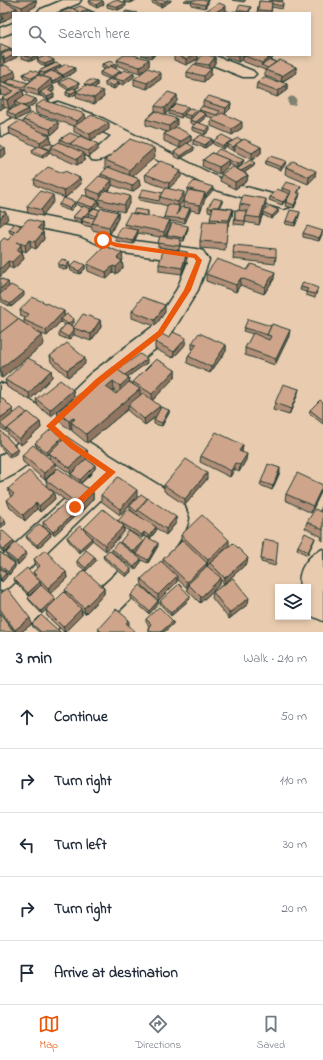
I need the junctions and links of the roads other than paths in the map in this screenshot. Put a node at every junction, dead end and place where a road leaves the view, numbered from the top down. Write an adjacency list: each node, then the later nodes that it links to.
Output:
1 (44, 0): 3 (street)
2 (74, 0): 3 (street)
3 (60, 5): 4 (street)
4 (46, 12)
5 (12, 27): 6 (street)
6 (0, 32)
7 (203, 56): 8 (street)
8 (248, 74)
9 (0, 87): 10 (street)
10 (41, 102): 11 (street); 12 (street)
11 (0, 131)
12 (122, 136): 13 (street); 14 (street)
13 (98, 156)
14 (283, 203)
15 (0, 214): 17 (street)
16 (0, 393): 17 (street)
17 (50, 426): 18 (street); 19 (street)
18 (0, 470)
19 (112, 472): 21 (street); 23 (street)
20 (323, 563): 22 (street)
21 (0, 577)
22 (323, 606)
23 (73, 632)

